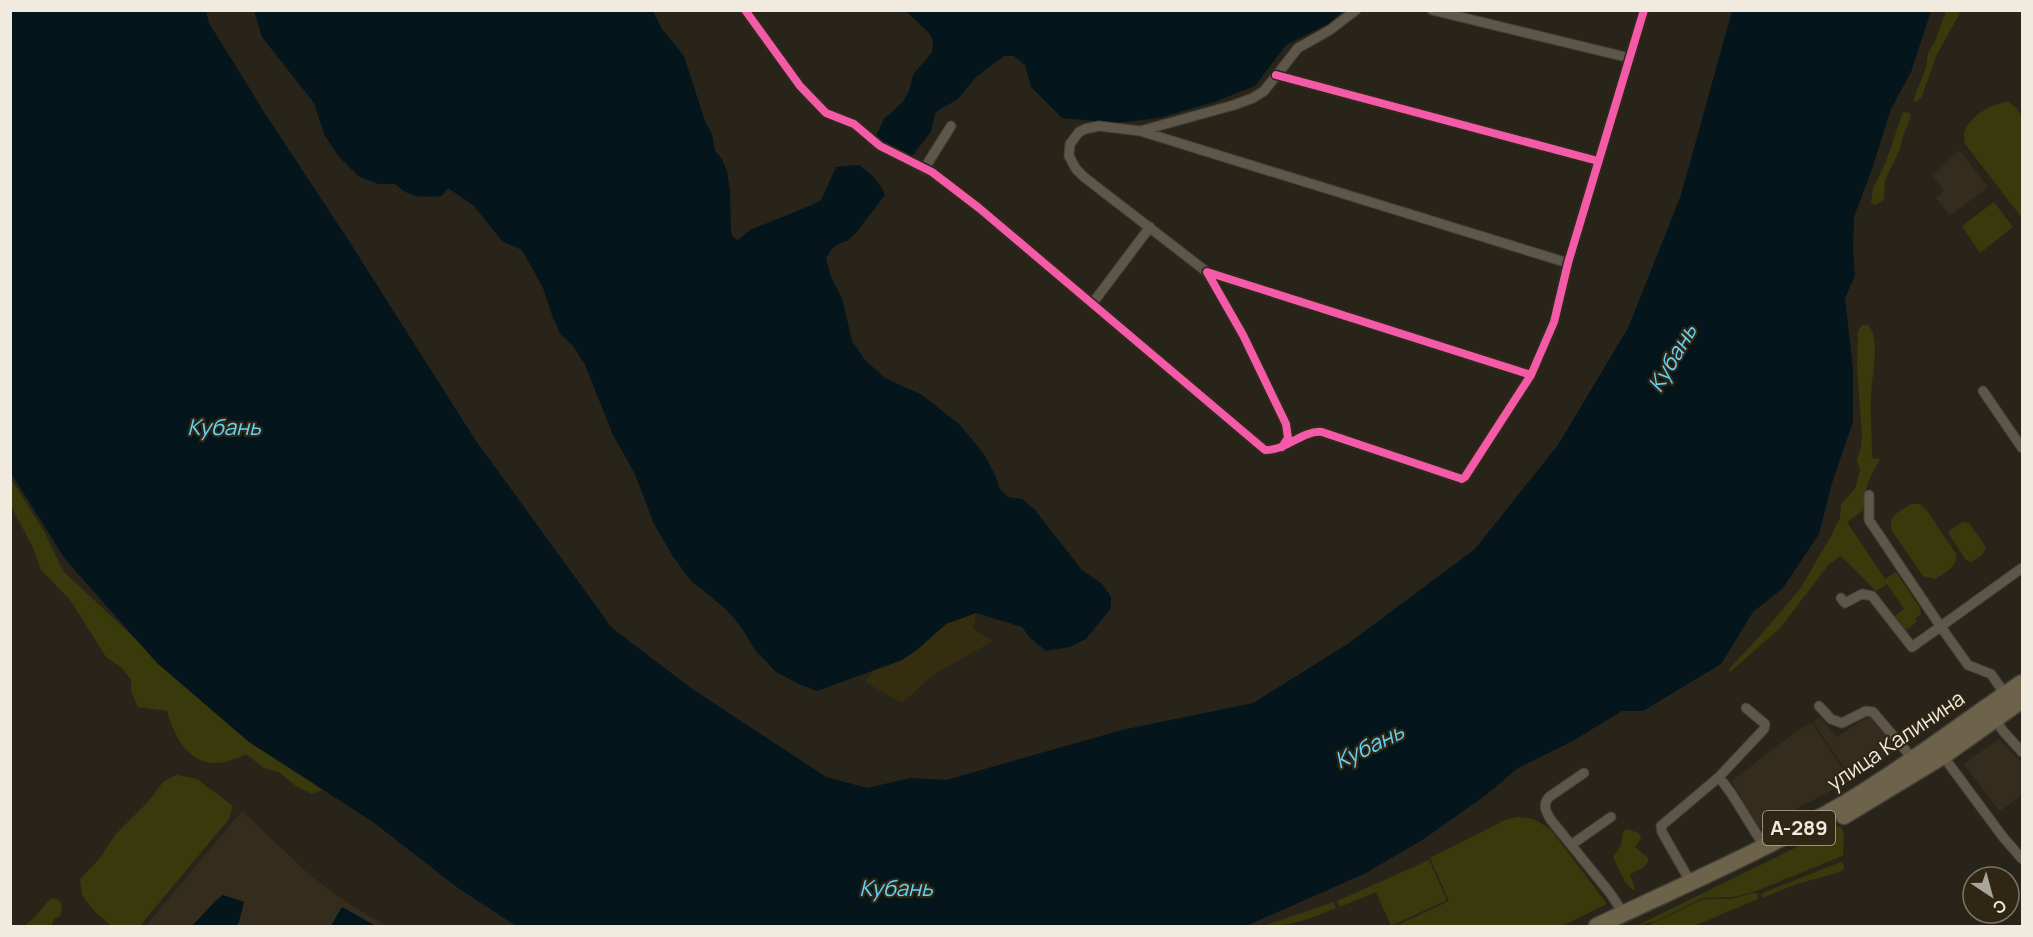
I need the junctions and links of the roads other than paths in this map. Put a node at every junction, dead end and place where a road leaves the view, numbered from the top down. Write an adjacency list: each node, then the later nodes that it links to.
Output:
1 (745, 10): 10 (street)
2 (1356, 10): 6 (street)
3 (1432, 10): 5 (street)
4 (1644, 10): 5 (street)
5 (1630, 58): 9 (street)
6 (1276, 75): 8 (street); 9 (street)
7 (951, 126): 10 (street)
8 (1140, 130): 11 (street); 12 (street)
9 (1598, 161): 12 (street)
10 (924, 169): 14 (street)
11 (1150, 227): 13 (street); 14 (street)
12 (1568, 263): 15 (street)
13 (1208, 272): 15 (street); 17 (street)
14 (1092, 304): 17 (street)
15 (1531, 375): 17 (street)
16 (1983, 391): 18 (street)
17 (1282, 447)
18 (2022, 448)
19 (1869, 495): 22 (street)
20 (2022, 568): 22 (street)
21 (1841, 598): 22 (street)
22 (1941, 627): 24 (street)
23 (2022, 683): 24 (highway, улица Калинина / А-289)
24 (2005, 694): 28 (highway, улица Калинина / А-289)
25 (2022, 700): 28 (highway, улица Калинина / А-289)
26 (1819, 706): 31 (street)
27 (1746, 708): 33 (street)
28 (1991, 713): 29 (street); 30 (highway, улица Калинина / А-289); 31 (highway, улица Калинина / А-289)
29 (2022, 752)
30 (1943, 756): 31 (highway, улица Калинина / А-289); 37 (street)
31 (1905, 770): 36 (highway, улица Калинина / А-289); 39 (highway, улица Калинина / А-289)
32 (1584, 773): 35 (street)
33 (1719, 777): 36 (street); 38 (street)
34 (1611, 817): 35 (street)
35 (1570, 845): 39 (street)
36 (1764, 846): 38 (highway, улица Калинина / А-289)
37 (2022, 859)
38 (1691, 883): 39 (highway, улица Калинина / А-289)
39 (1622, 920): 40 (highway, улица Калинина / А-289)
40 (1597, 927)

